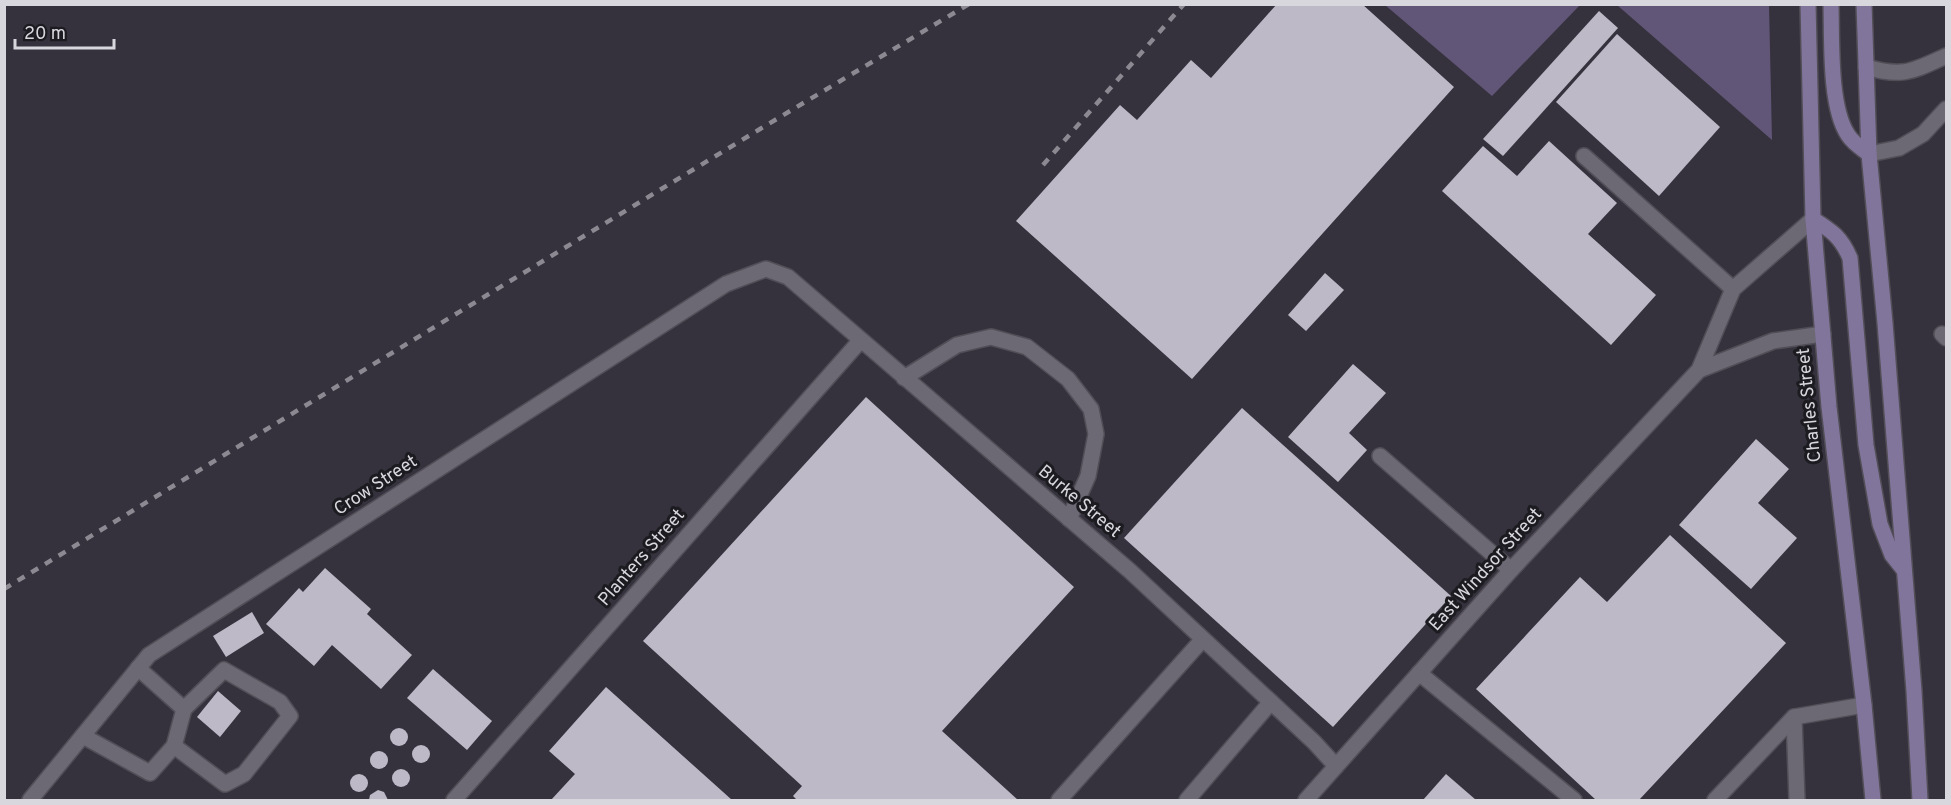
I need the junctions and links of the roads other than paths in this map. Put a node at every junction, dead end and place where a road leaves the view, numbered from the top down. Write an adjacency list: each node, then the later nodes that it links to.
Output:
1 (1808, 4): 9 (main road, Charles Street)
2 (1831, 4): 7 (main road)
3 (1864, 4): 5 (main road)
4 (1947, 56): 5 (street)
5 (1866, 67): 7 (main road)
6 (1947, 109): 7 (street)
7 (1869, 154): 19 (main road)
8 (1584, 156): 11 (street)
9 (1814, 219): 11 (street, East Windsor Street); 12 (main road, Charles Street); 19 (main road)
10 (788, 277): 13 (street, Burke Street); 21 (street, Crow Street)
11 (1733, 289): 14 (street, East Windsor Street)
12 (1823, 334): 14 (street, East Windsor Street); 24 (main road, Charles Street)
13 (860, 341): 15 (street, Burke Street); 31 (street, Planters Street)
14 (1699, 370): 18 (street, East Windsor Street)
15 (904, 378): 17 (street, Burke Street); 17 (street)
16 (1380, 456): 18 (street)
17 (1069, 519): 20 (street, Burke Street)
18 (1510, 570): 22 (street, East Windsor Street)
19 (1904, 570): 39 (main road)
20 (1203, 639): 23 (street, Burke Street); 32 (street)
21 (138, 668): 25 (street); 27 (street, Crow Street)
22 (1419, 673): 29 (street, East Windsor Street); 35 (street)
23 (1271, 702): 29 (street, Burke Street); 33 (street)
24 (1864, 705): 26 (street); 38 (main road, Charles Street)
25 (184, 709): 28 (street); 28 (street)
26 (1794, 717): 36 (street); 37 (street)
27 (83, 736): 28 (street); 30 (street, Crow Street)
28 (174, 746)
29 (1336, 766): 34 (street, East Windsor Street)
30 (30, 801)
31 (454, 801)
32 (1059, 801)
33 (1187, 801)
34 (1306, 801)
35 (1574, 801)
36 (1715, 801)
37 (1797, 801)
38 (1873, 801)
39 (1920, 801)

